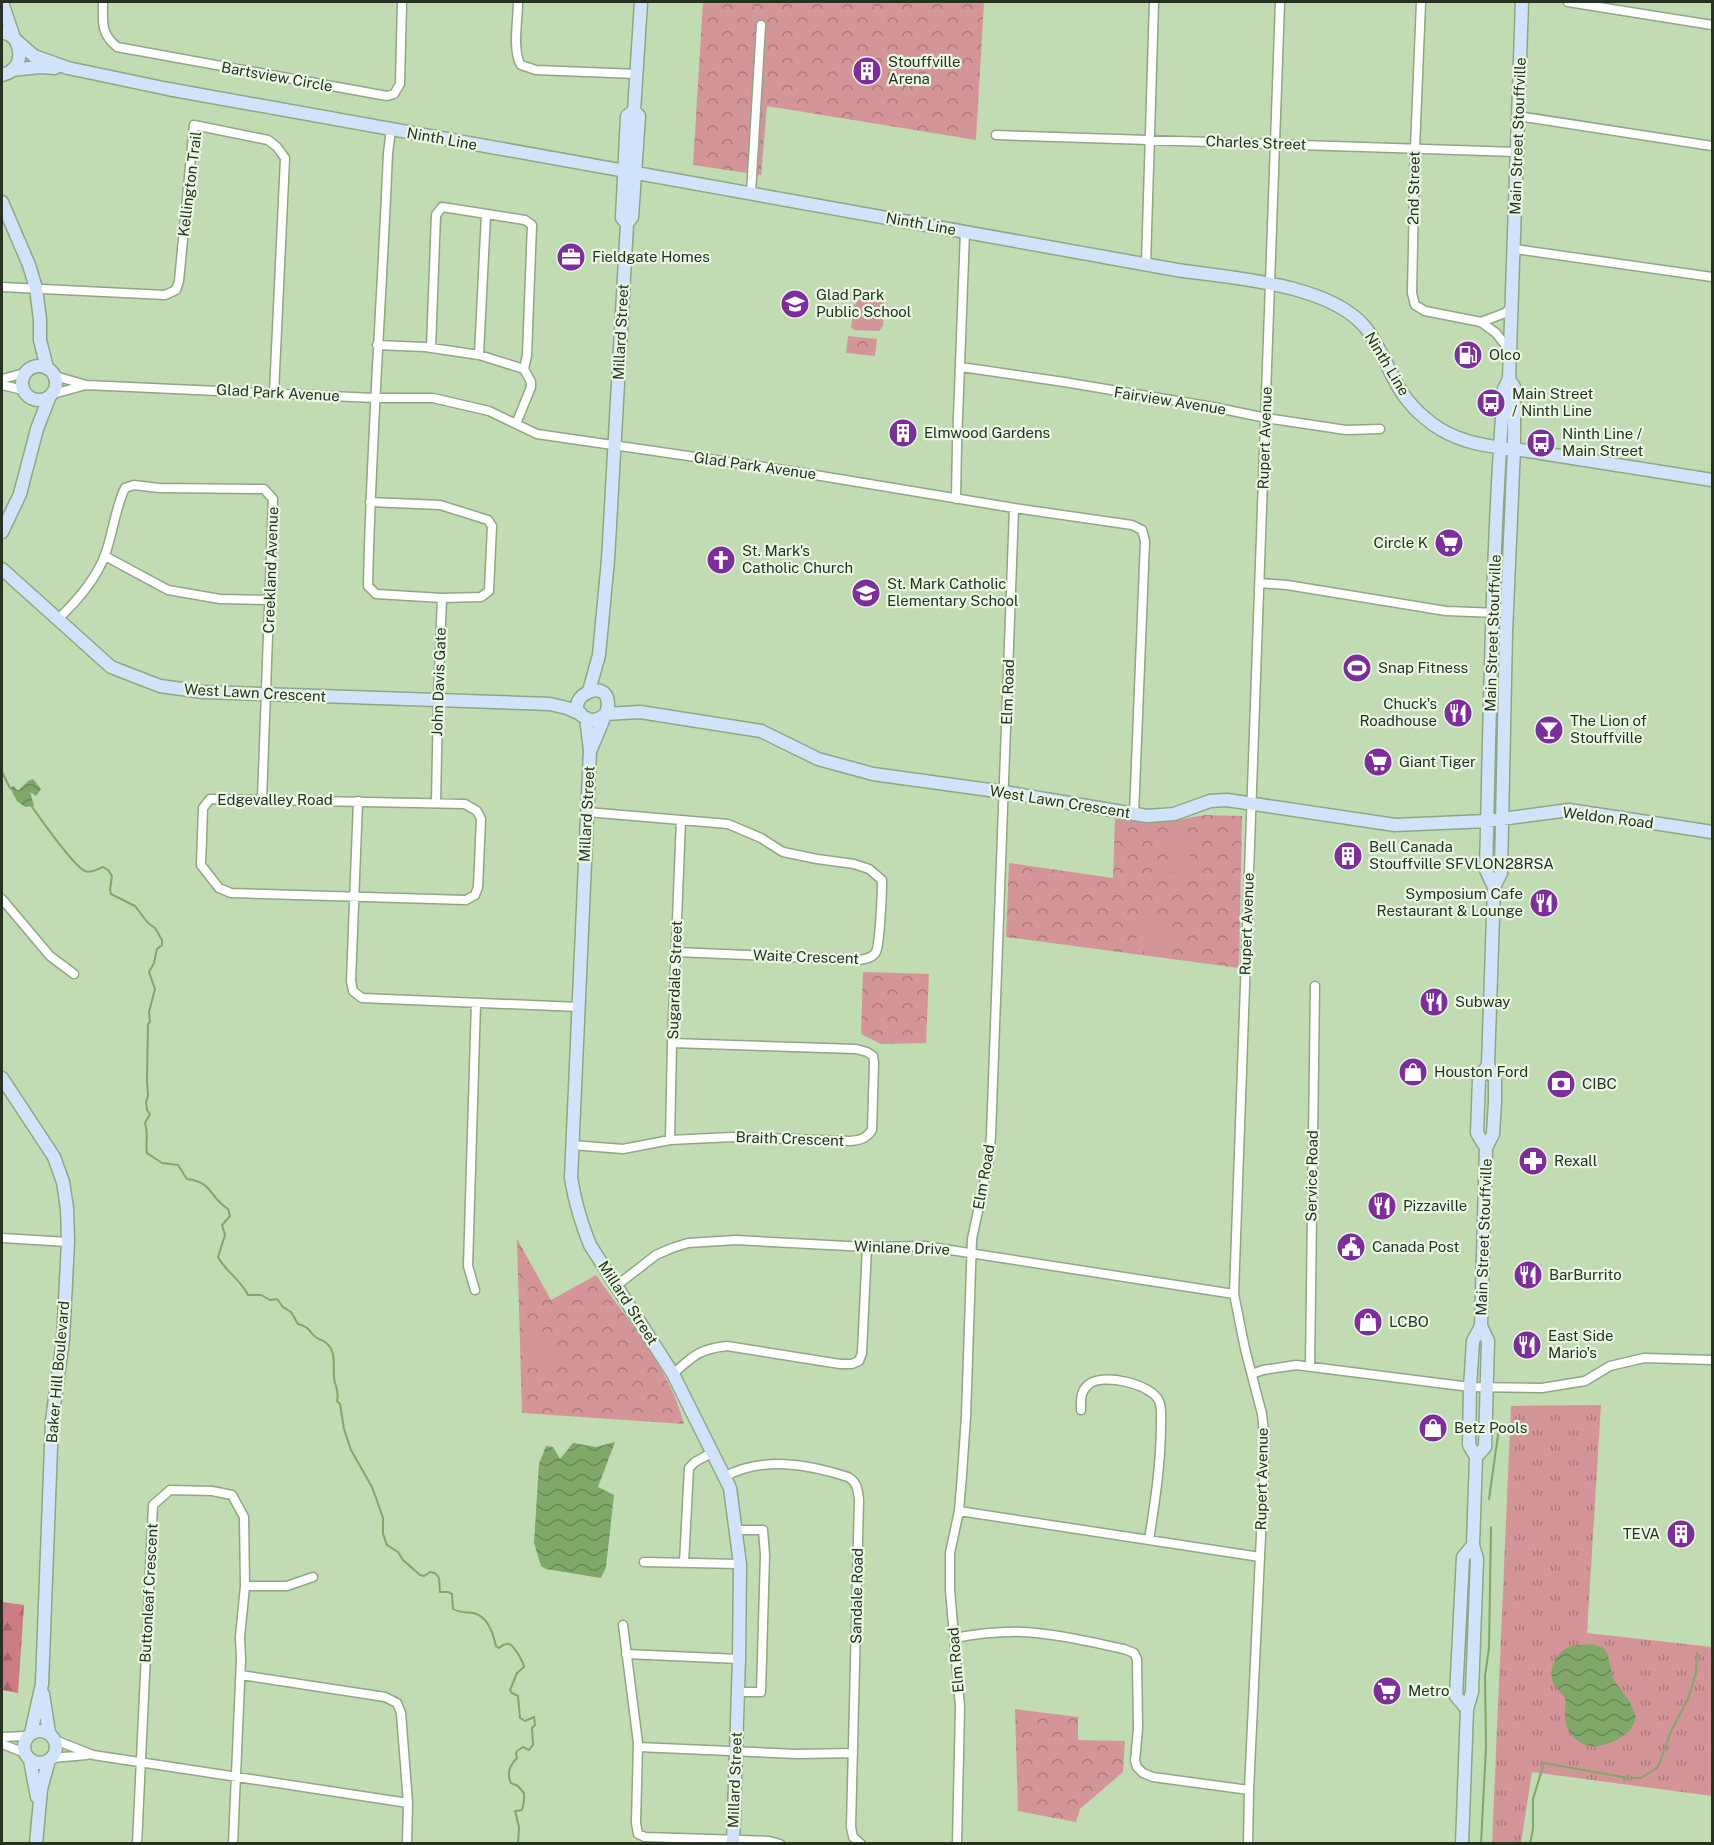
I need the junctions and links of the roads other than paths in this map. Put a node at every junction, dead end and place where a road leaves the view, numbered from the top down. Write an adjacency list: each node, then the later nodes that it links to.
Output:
1 (103, 2): 2 (street, Bartsview Circle)
2 (402, 2)
3 (518, 2): 17 (street)
4 (641, 2): 17 (street, Millard Street)
5 (1154, 2): 22 (street)
6 (1280, 2): 23 (street, Rupert Avenue)
7 (1421, 2): 25 (street, 2nd Street)
8 (1522, 2): 19 (street, Main Street Stouffville)
9 (1568, 2): 12 (street)
10 (2, 6): 14 (street)
11 (760, 25): 28 (street)
12 (1713, 25)
13 (2, 32): 14 (street, Ninth Line)
14 (15, 40): 15 (street, Ninth Line); 16 (street)
15 (68, 68): 16 (street, Ninth Line); 20 (street, Ninth Line)
16 (8, 72): 18 (street)
17 (637, 74): 27 (street, Millard Street)
18 (2, 84)
19 (1518, 116): 24 (street); 26 (street, Main Street Stouffville)
20 (391, 130): 27 (street, Ninth Line); 41 (street)
21 (996, 135): 22 (street, Charles Street)
22 (1149, 140): 23 (street, Charles Street); 33 (street)
23 (1275, 144): 25 (street, Charles Street); 35 (street, Rupert Avenue)
24 (1713, 146)
25 (1415, 148): 26 (street, Charles Street); 39 (street, 2nd Street)
26 (1516, 152): 32 (street, Main Street Stouffville)
27 (631, 171): 28 (street, Ninth Line); 61 (street, Millard Street)
28 (751, 193): 31 (street, Ninth Line)
29 (2, 202): 37 (street)
30 (486, 214): 42 (street); 44 (street); 46 (street)
31 (965, 232): 33 (street, Ninth Line); 45 (street)
32 (1515, 249): 34 (street); 38 (street, Main Street Stouffville)
33 (1146, 264): 35 (street, Ninth Line)
34 (1713, 278)
35 (1270, 285): 57 (street, Rupert Avenue); 62 (street, Ninth Line)
36 (2, 287): 37 (street)
37 (36, 288): 40 (street); 53 (street, Kellington Trail)
38 (1512, 307): 39 (street); 43 (street, Main Street Stouffville)
39 (1481, 322): 43 (street)
40 (40, 340): 47 (street); 48 (street)
41 (377, 345): 42 (street); 56 (street)
42 (431, 348): 44 (street)
43 (1510, 352): 50 (street, Main Street Stouffville)
44 (479, 355): 46 (street)
45 (961, 368): 57 (street, Fairview Avenue); 65 (street)
46 (524, 369): 58 (street)
47 (27, 371): 48 (street); 49 (street); 54 (street)
48 (51, 372): 52 (street, Glad Park Avenue); 55 (street)
49 (2, 379)
50 (1509, 379): 62 (street, Main Street Stouffville); 63 (street, Main Street Stouffville)
51 (2, 385): 54 (street)
52 (86, 385): 53 (street, Glad Park Avenue); 55 (street, Glad Park Avenue)
53 (274, 393): 56 (street, Glad Park Avenue)
54 (26, 394): 55 (street); 59 (street)
55 (51, 396): 59 (street)
56 (375, 398): 58 (street, Glad Park Avenue); 66 (street)
57 (1266, 418): 60 (street, Fairview Avenue); 71 (street, Rupert Avenue)
58 (516, 424): 61 (street, Glad Park Avenue)
59 (37, 429): 68 (street)
60 (1380, 429)
61 (615, 445): 65 (street, Glad Park Avenue); 77 (street, Millard Street)
62 (1499, 448): 63 (street, Ninth Line); 74 (street, Main Street Stouffville)
63 (1514, 449): 64 (street, Ninth Line); 75 (street, Main Street Stouffville)
64 (1713, 480)
65 (956, 499): 67 (street, Glad Park Avenue)
66 (370, 502): 72 (street); 72 (street)
67 (1014, 508): 87 (street, Elm Road); 93 (street, Glad Park Avenue)
68 (2, 532)
69 (105, 556): 73 (street); 73 (street, Creekland Avenue); 76 (street, Creekland Avenue)
70 (2, 569): 76 (street, West Lawn Crescent)
71 (1260, 583): 74 (street); 91 (street, Rupert Avenue)
72 (442, 598): 81 (street, John Davis Gate)
73 (270, 600): 79 (street, Creekland Avenue)
74 (1493, 612): 75 (street); 96 (street, Main Street Stouffville)
75 (1507, 614): 94 (street, Main Street Stouffville)
76 (58, 619): 79 (street, West Lawn Crescent)
77 (599, 655): 78 (street, Millard Street); 80 (street, Millard Street)
78 (586, 692): 80 (street); 82 (street, West Lawn Crescent); 85 (street)
79 (266, 695): 81 (street, West Lawn Crescent); 88 (street, Creekland Avenue)
80 (605, 696): 83 (street, West Lawn Crescent); 84 (street)
81 (438, 700): 82 (street, West Lawn Crescent); 90 (street, John Davis Gate)
82 (550, 704): 85 (street, West Lawn Crescent)
83 (640, 712): 84 (street, West Lawn Crescent); 87 (street, West Lawn Crescent)
84 (604, 715): 85 (street); 86 (street, Millard Street)
85 (584, 716): 86 (street, Millard Street)
86 (590, 750): 92 (street, Millard Street)
87 (1004, 792): 93 (street, West Lawn Crescent); 113 (street, Elm Road)
88 (262, 800): 89 (street, Edgevalley Road); 99 (street, Edgevalley Road)
89 (358, 801): 90 (street); 99 (street)
90 (436, 803): 99 (street)
91 (1252, 804): 93 (street, West Lawn Crescent); 96 (street, West Lawn Crescent); 116 (street, Rupert Avenue)
92 (586, 812): 95 (street, Waite Crescent); 105 (street, Millard Street)
93 (1134, 814)
94 (1502, 818): 96 (street, Weldon Road); 97 (street, Weldon Road); 98 (street, Main Street Stouffville)
95 (681, 820): 101 (street, Sugardale Street); 101 (street, Waite Crescent)
96 (1487, 820): 98 (street, Main Street Stouffville)
97 (1713, 832)
98 (1494, 887): 117 (street, Main Street Stouffville)
99 (354, 896): 104 (street)
100 (2, 899): 102 (street)
101 (676, 952): 106 (street, Sugardale Street)
102 (74, 974)
103 (1315, 986): 119 (street, Service Road)
104 (476, 1003): 105 (street); 115 (street)
105 (579, 1007): 109 (street, Millard Street)
106 (672, 1043): 108 (street, Sugardale Street); 108 (street, Braith Crescent)
107 (2, 1078): 111 (street, Baker Hill Boulevard)
108 (670, 1140): 109 (street, Braith Crescent)
109 (572, 1145): 114 (street, Millard Street)
110 (2, 1238): 111 (street)
111 (68, 1242): 142 (street, Baker Hill Boulevard)
112 (867, 1246): 113 (street, Winlane Drive); 114 (street, Winlane Drive); 120 (street)
113 (971, 1252): 116 (street, Winlane Drive); 128 (street, Elm Road)
114 (616, 1286): 120 (street, Millard Street)
115 (475, 1290)
116 (1234, 1294): 121 (street, Rupert Avenue)
117 (1481, 1326): 122 (street, Main Street Stouffville); 123 (street, Main Street Stouffville)
118 (1713, 1360): 123 (street)
119 (1310, 1366): 121 (street); 122 (street)
120 (673, 1374): 125 (street, Millard Street)
121 (1252, 1374): 131 (street, Rupert Avenue)
122 (1470, 1387): 123 (street); 126 (street, Main Street Stouffville)
123 (1486, 1388): 126 (street, Main Street Stouffville)
124 (1081, 1410): 130 (street)
125 (713, 1452): 127 (street, Millard Street); 133 (street)
126 (1476, 1457): 168 (street, Main Street Stouffville)
127 (724, 1478): 129 (street, Millard Street); 150 (street, Sandale Road)
128 (958, 1511): 130 (street); 138 (street, Elm Road)
129 (736, 1530): 134 (street, Millard Street); 143 (street)
130 (1149, 1540): 131 (street)
131 (1260, 1557): 156 (street, Rupert Avenue)
132 (644, 1562): 133 (street)
133 (684, 1563): 134 (street)
134 (740, 1564): 140 (street, Millard Street)
135 (313, 1577): 136 (street)
136 (245, 1586): 141 (street, Buttonleaf Crescent); 154 (street, Buttonleaf Crescent)
137 (623, 1625): 139 (street)
138 (954, 1638): 156 (street); 166 (street, Elm Road)
139 (626, 1654): 140 (street); 148 (street)
140 (740, 1659): 143 (street, Millard Street)
141 (241, 1675): 155 (street, Buttonleaf Crescent); 157 (street)
142 (42, 1684): 144 (street, Baker Hill Boulevard); 145 (street, Baker Hill Boulevard)
143 (738, 1692): 149 (street, Millard Street)
144 (29, 1734): 145 (street); 146 (street); 152 (street)
145 (52, 1736): 151 (street); 153 (street)
146 (2, 1737)
147 (2, 1744): 152 (street)
148 (638, 1747): 149 (street); 159 (street)
149 (736, 1750): 150 (street); 159 (street, Millard Street)
150 (853, 1753): 165 (street, Sandale Road)
151 (93, 1755): 153 (street); 154 (street)
152 (27, 1757): 153 (street); 158 (street)
153 (51, 1759): 158 (street)
154 (141, 1762): 155 (street); 161 (street)
155 (235, 1777): 157 (street); 162 (street, Buttonleaf Crescent)
156 (1249, 1790): 167 (street, Rupert Avenue)
157 (408, 1803): 163 (street)
158 (38, 1807): 160 (street)
159 (733, 1842): 164 (street)
160 (36, 1844)
161 (137, 1844)
162 (232, 1844)
163 (407, 1844)
164 (780, 1844)
165 (861, 1844)
166 (957, 1844)
167 (1248, 1844)
168 (1462, 1844)

